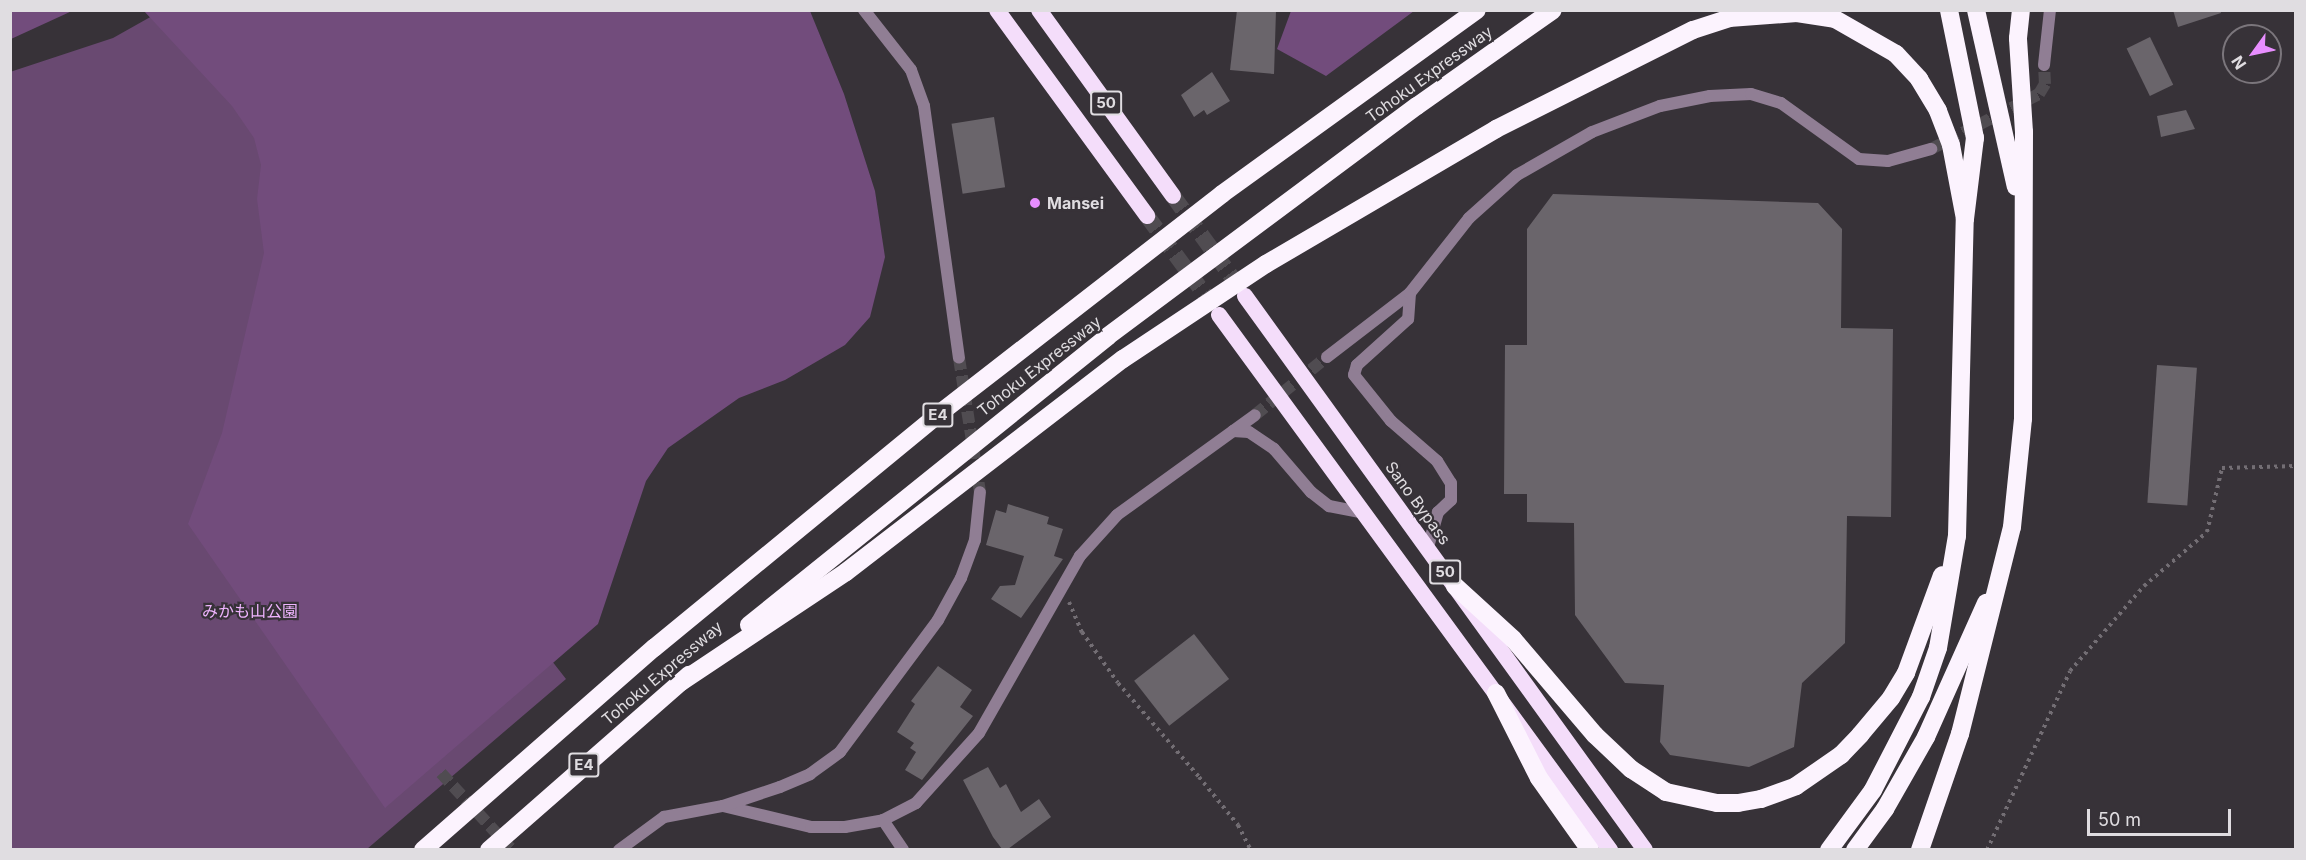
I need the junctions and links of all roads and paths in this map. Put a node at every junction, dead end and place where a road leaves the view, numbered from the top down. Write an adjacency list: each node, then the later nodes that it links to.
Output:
1 (864, 10): 20 (street)
2 (997, 10): 14 (highway, 50)
3 (1039, 10): 12 (highway, 50)
4 (1477, 10): 35 (highway, Tohoku Expressway / E4)
5 (1552, 10): 31 (highway, Tohoku Expressway / E4)
6 (1949, 10): 15 (highway)
7 (1976, 10): 13 (highway)
8 (2022, 10): 13 (highway)
9 (2050, 10): 10 (street)
10 (2044, 65)
11 (1931, 149): 16 (street)
12 (1173, 196)
13 (2022, 215): 28 (highway)
14 (1148, 216)
15 (1965, 219): 26 (highway); 31 (highway)
16 (1410, 293): 19 (street); 27 (street)
17 (1245, 296): 27 (highway, Sano Bypass / 50)
18 (1219, 315): 25 (highway, 50)
19 (1327, 357)
20 (959, 358)
21 (1255, 415): 22 (street)
22 (1233, 431): 25 (street); 29 (street)
23 (2295, 466): 46 (path)
24 (980, 492): 33 (street)
25 (1365, 513): 32 (highway, 50)
26 (1957, 536): 30 (highway); 43 (highway)
27 (1428, 548): 30 (highway, Sano Bypass / 50)
28 (1999, 577): 44 (highway); 45 (highway)
29 (1062, 585): 34 (street); 39 (path)
30 (1455, 586): 42 (highway, Sano Bypass / 50)
31 (681, 682): 36 (highway, Tohoku Expressway / E4)
32 (1496, 693): 40 (highway); 41 (highway, 50)
33 (723, 806): 34 (street); 37 (street)
34 (883, 820): 38 (street)
35 (423, 849)
36 (489, 849)
37 (620, 849)
38 (903, 849)
39 (1251, 849)
40 (1590, 849)
41 (1610, 849)
42 (1644, 849)
43 (1829, 849)
44 (1855, 849)
45 (1920, 849)
46 (1987, 849)

